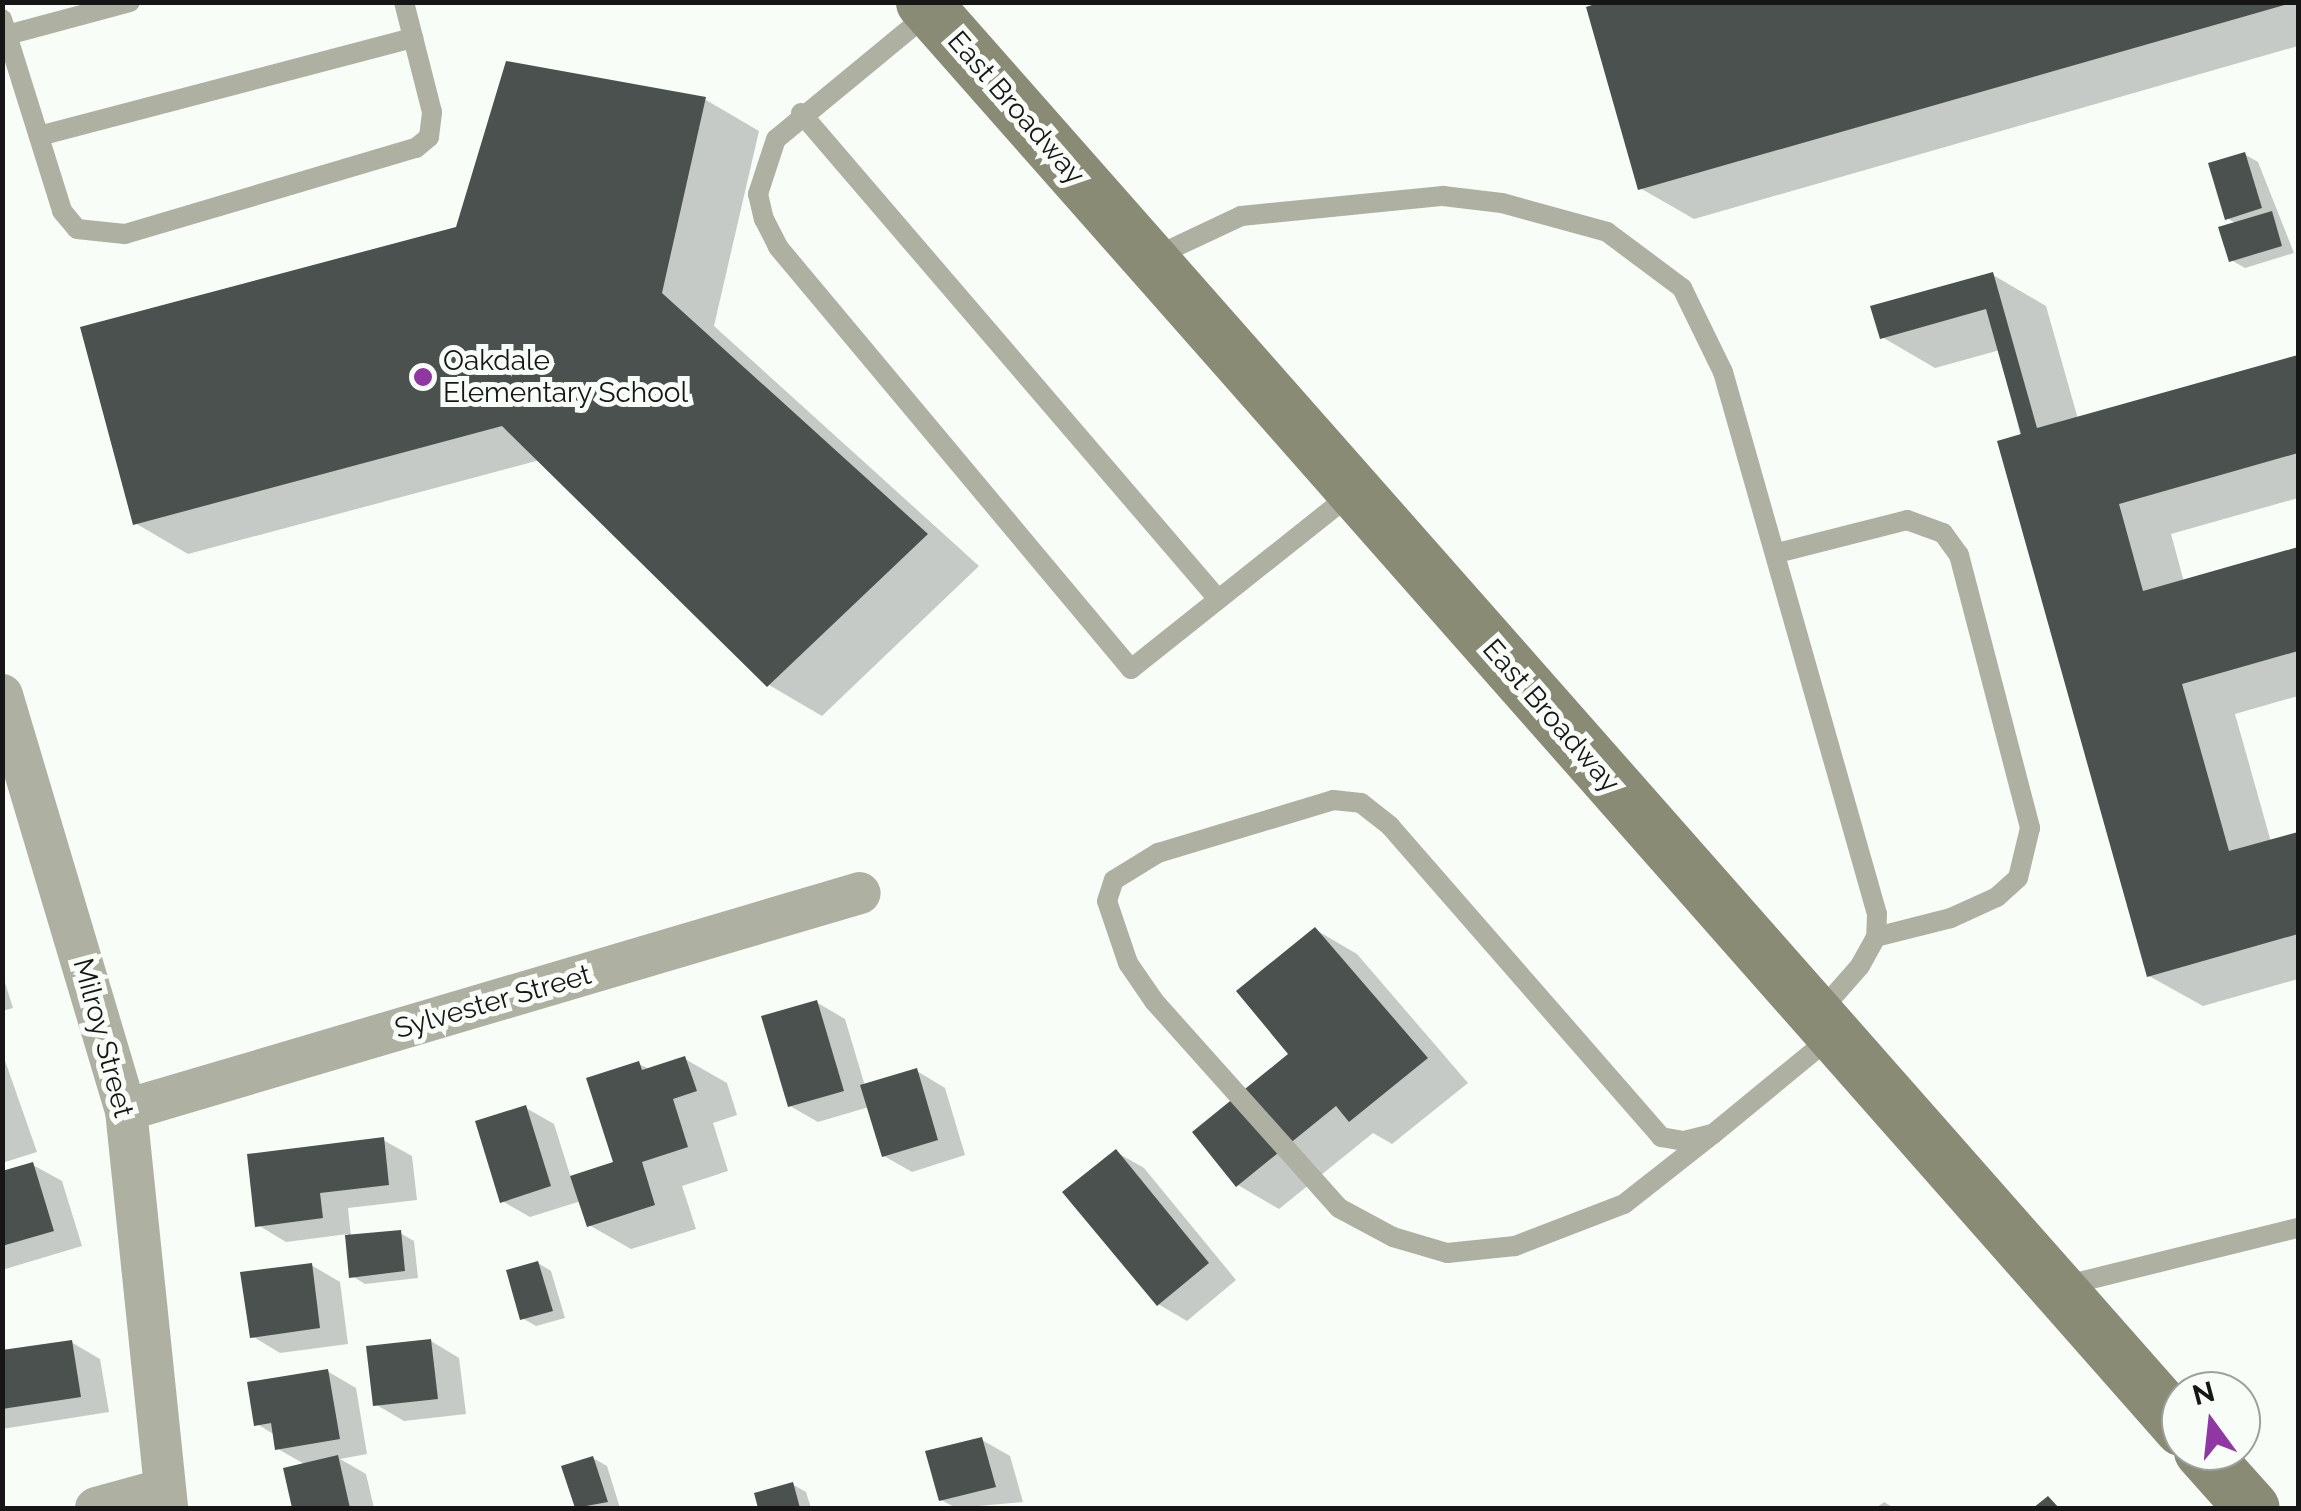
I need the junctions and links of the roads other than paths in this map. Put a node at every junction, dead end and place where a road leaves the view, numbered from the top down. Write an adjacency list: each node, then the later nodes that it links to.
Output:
1 (130, 2): 4 (lane)
2 (404, 2): 5 (lane)
3 (927, 7): 6 (lane); 8 (street, East Broadway)
4 (5, 27): 7 (lane)
5 (413, 38): 7 (lane); 7 (lane)
6 (801, 113): 11 (lane); 11 (lane)
7 (39, 136)
8 (1150, 259): 9 (street, East Broadway); 10 (lane)
9 (1354, 491): 11 (lane); 15 (street, East Broadway)
10 (1777, 553): 14 (lane); 14 (lane)
11 (1218, 599)
12 (2, 695): 16 (street, Milroy Street)
13 (860, 893): 16 (street, Sylvester Street)
14 (1876, 937): 15 (lane)
15 (1824, 1026): 17 (lane); 19 (street, East Broadway)
16 (126, 1110): 22 (street, Milroy Street)
17 (1713, 1134): 17 (lane)
18 (2298, 1228): 19 (lane)
19 (2056, 1287): 20 (street, East Broadway)
20 (2161, 1405)
21 (2219, 1471): 24 (street)
22 (164, 1499): 23 (street)
23 (96, 1508)
24 (2252, 1508)

